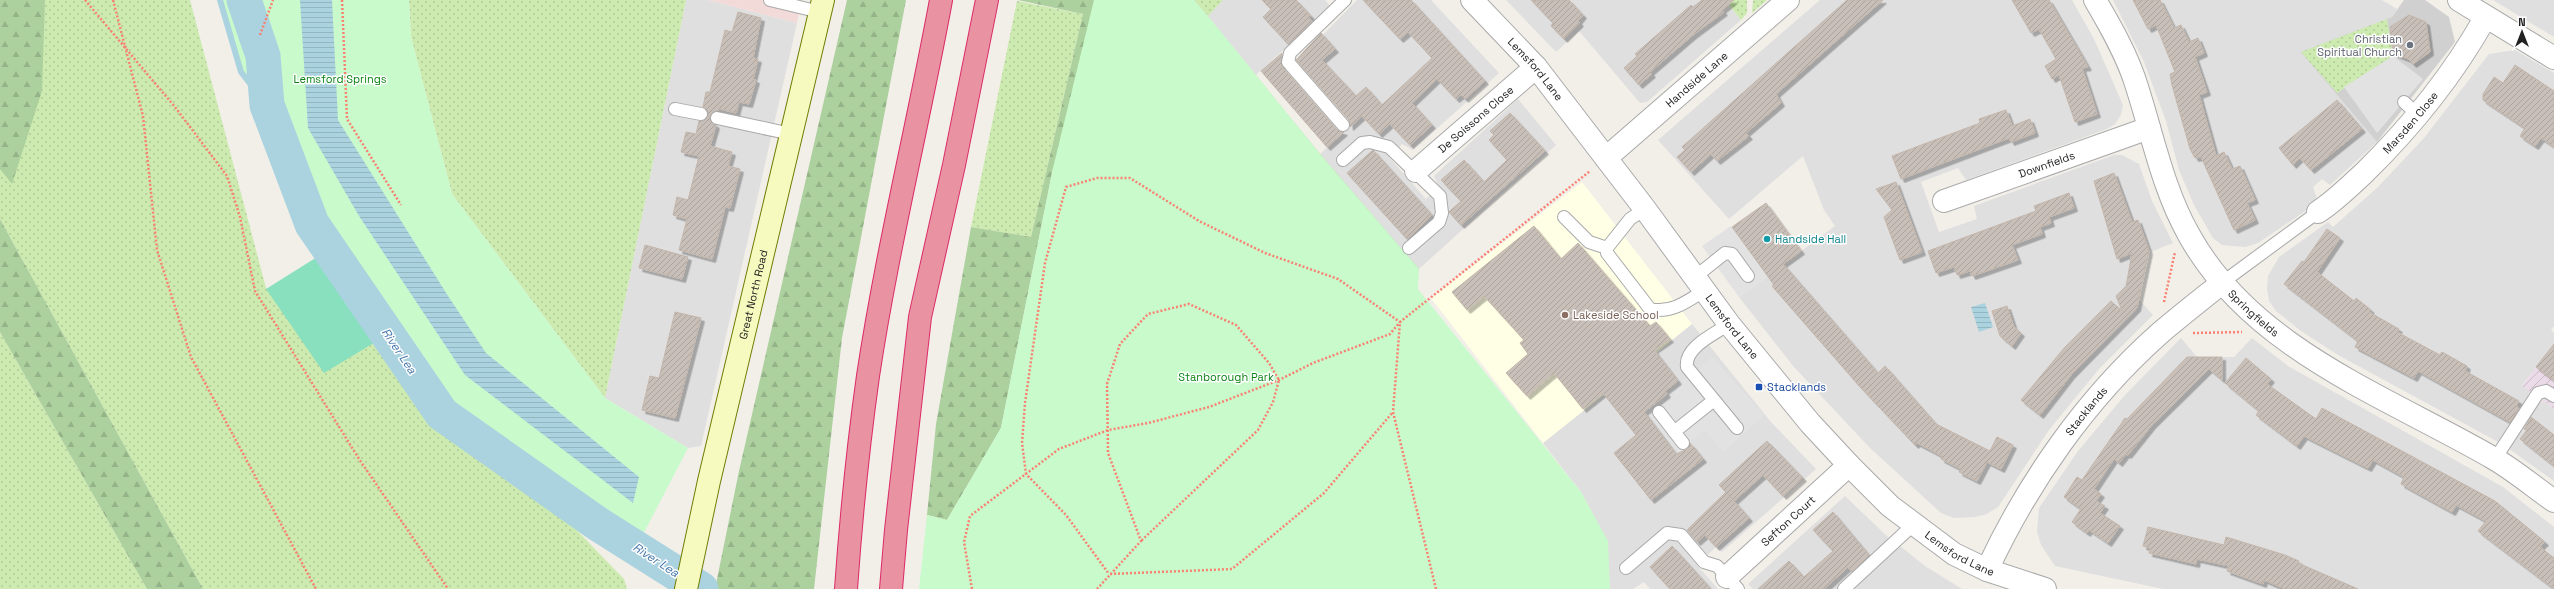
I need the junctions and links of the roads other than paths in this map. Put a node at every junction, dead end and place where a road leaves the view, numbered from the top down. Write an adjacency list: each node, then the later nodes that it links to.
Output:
1 (770, 0): 9 (lane)
2 (941, 0): 46 (highway)
3 (987, 0): 47 (highway)
4 (1345, 0): 16 (lane)
5 (1472, 0): 12 (street, Lemsford Lane)
6 (1788, 0): 19 (street, Handside Lane)
7 (2096, 0): 17 (street, Springfields)
8 (2459, 0): 10 (street)
9 (821, 6): 18 (main road, Great North Road)
10 (2485, 18): 11 (street); 24 (street, Marsden Close)
11 (2554, 58)
12 (1536, 67): 19 (street, Lemsford Lane); 21 (street, De Soissons Close)
13 (675, 109): 14 (lane)
14 (701, 114)
15 (718, 118): 18 (lane)
16 (1343, 124)
17 (2149, 128): 22 (street, Downfields); 29 (street, Springfields)
18 (791, 134): 45 (main road, Great North Road)
19 (1606, 158): 23 (street, Lemsford Lane)
20 (1343, 160): 21 (lane)
21 (1416, 171): 26 (lane)
22 (1944, 201)
23 (1645, 209): 27 (lane); 30 (street, Lemsford Lane)
24 (2318, 212): 29 (lane)
25 (1564, 217): 27 (lane)
26 (1409, 248)
27 (1606, 248): 30 (lane)
28 (1748, 276): 30 (lane)
29 (2223, 282): 38 (street, Springfields); 43 (street, Stacklands)
30 (1700, 284): 31 (street, Lemsford Lane)
31 (1729, 324): 33 (lane); 39 (street, Lemsford Lane)
32 (2554, 396): 38 (lane)
33 (1714, 400): 35 (lane); 36 (lane)
34 (1659, 412): 36 (lane)
35 (1737, 428)
36 (1674, 432): 37 (lane)
37 (1683, 443)
38 (2495, 459): 40 (street, Springfields)
39 (1850, 465): 41 (street, Lemsford Lane); 44 (street, Sefton Court)
40 (2554, 502)
41 (1913, 525): 43 (street, Lemsford Lane); 48 (lane)
42 (1626, 568): 44 (lane)
43 (1986, 570): 49 (street, Lemsford Lane)
44 (1733, 583)
45 (686, 589)
46 (846, 589)
47 (891, 589)
48 (1844, 589)
49 (2045, 589)

